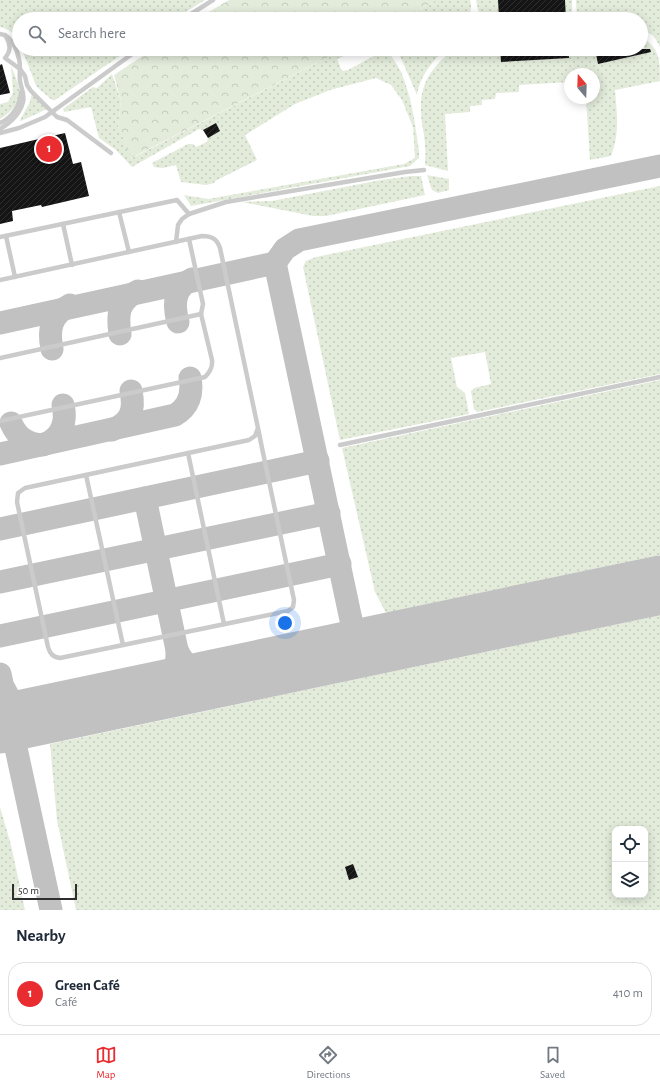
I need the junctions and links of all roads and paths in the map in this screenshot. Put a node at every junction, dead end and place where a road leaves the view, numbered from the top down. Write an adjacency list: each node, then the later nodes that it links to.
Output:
1 (212, 0): 2 (lane)
2 (194, 12)
3 (2, 35): 4 (lane); 7 (lane)
4 (12, 42)
5 (18, 56): 7 (lane)
6 (129, 56): 9 (lane)
7 (20, 68): 8 (lane); 9 (lane)
8 (21, 86): 10 (lane); 11 (lane)
9 (52, 112): 12 (lane); 13 (lane)
10 (0, 123)
11 (0, 129)
12 (0, 133)
13 (110, 153)
14 (424, 170): 16 (lane)
15 (119, 212): 16 (lane); 17 (lane); 22 (lane)
16 (189, 214): 21 (lane)
17 (63, 224): 18 (lane); 23 (lane)
18 (6, 236): 19 (lane); 24 (lane)
19 (0, 237)
20 (190, 239): 21 (lane); 26 (lane); 30 (lane)
21 (176, 242): 22 (lane)
22 (129, 252): 23 (lane)
23 (72, 265): 24 (lane)
24 (16, 277): 25 (lane)
25 (0, 280)
26 (201, 314): 27 (lane); 29 (lane)
27 (0, 358)
28 (660, 377): 32 (lane)
29 (0, 422)
30 (258, 428): 31 (lane); 33 (lane)
31 (249, 440): 33 (lane); 34 (lane)
32 (340, 445)
33 (262, 448): 36 (lane)
34 (188, 453): 35 (lane); 36 (lane)
35 (86, 475): 37 (lane); 37 (lane)
36 (224, 624): 37 (lane)
37 (123, 645)

